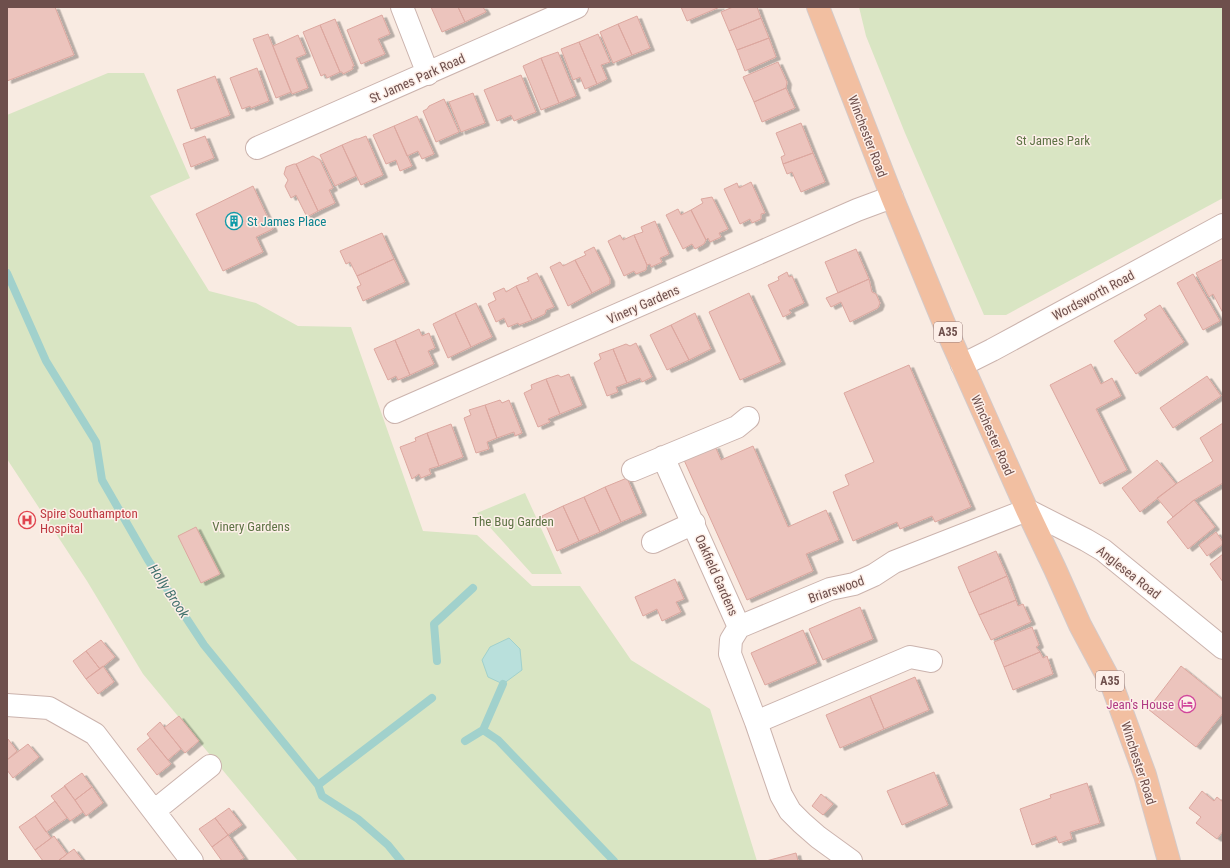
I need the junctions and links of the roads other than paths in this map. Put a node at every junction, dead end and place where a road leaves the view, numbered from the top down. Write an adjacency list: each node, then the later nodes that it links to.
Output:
1 (402, 7): 4 (street)
2 (577, 7): 4 (street, St James Park Road)
3 (818, 7): 6 (main road, Winchester Road / A35)
4 (428, 74): 5 (street, St James Park Road)
5 (257, 148)
6 (892, 197): 8 (main road, Winchester Road / A35); 9 (street, Vinery Gardens)
7 (1223, 225): 8 (street, Wordsworth Road)
8 (962, 365): 13 (main road, Winchester Road / A35)
9 (395, 412)
10 (748, 418): 11 (street)
11 (663, 457): 12 (street); 14 (street, Oakfield Gardens)
12 (633, 470)
13 (1027, 510): 16 (street, Briarswood); 17 (street, Anglesea Road); 25 (main road, Winchester Road / A35)
14 (694, 523): 15 (street, Oakfield Gardens); 16 (street, Oakfield Gardens)
15 (653, 542)
16 (739, 627): 20 (street)
17 (1223, 648)
18 (931, 661): 20 (street)
19 (7, 705): 22 (street)
20 (756, 722): 24 (street)
21 (210, 766): 22 (street)
22 (154, 810): 23 (street)
23 (192, 861)
24 (851, 861)
25 (1169, 861)

